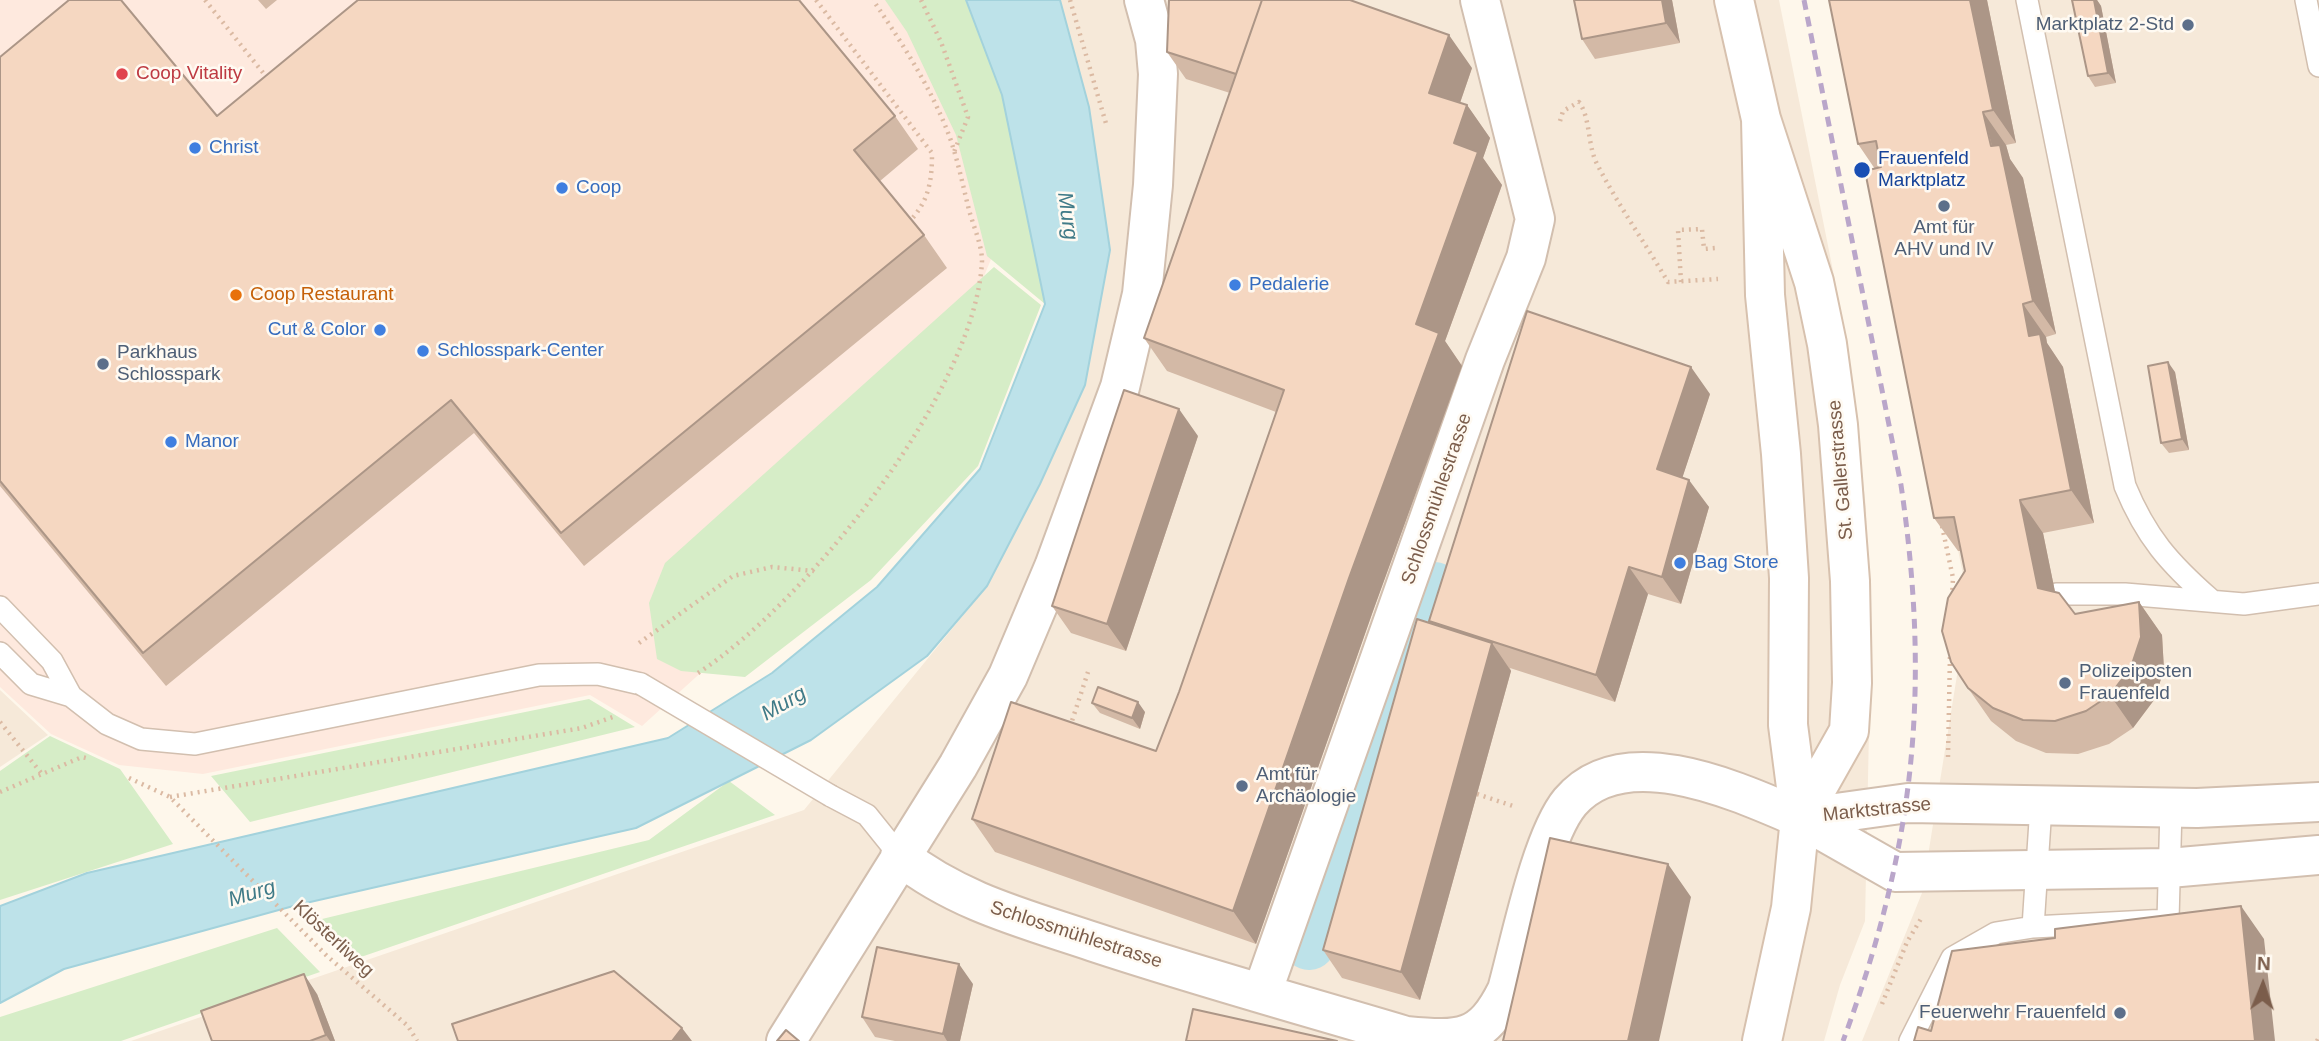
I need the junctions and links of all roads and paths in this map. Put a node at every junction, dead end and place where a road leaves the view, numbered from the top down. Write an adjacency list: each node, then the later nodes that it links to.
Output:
1 (205, 0): 12 (path)
2 (816, 0): 17 (path)
3 (873, 0): 16 (path)
4 (921, 0): 16 (path)
5 (1070, 0): 15 (path)
6 (1144, 0): 50 (street)
7 (1480, 0): 55 (street, Schlossmühlestrasse)
8 (1734, 0): 13 (street, St. Gallerstrasse)
9 (2027, 0): 25 (lane)
10 (2306, 0): 11 (lane)
11 (2319, 66)
12 (279, 73)
13 (1761, 119): 48 (street, St. Gallerstrasse); 48 (street, St. Gallerstrasse)
14 (1559, 123): 20 (path)
15 (1109, 135)
16 (954, 153): 22 (path)
17 (909, 222)
18 (1716, 248): 20 (path)
19 (1719, 279): 20 (path)
20 (1681, 282)
21 (1941, 525): 26 (path)
22 (815, 571): 31 (path); 32 (path)
23 (2056, 594): 25 (lane)
24 (2319, 594): 25 (lane)
25 (2210, 599)
26 (1952, 605)
27 (0, 607): 33 (lane)
28 (1951, 645): 38 (path)
29 (0, 653): 33 (lane)
30 (1088, 672): 36 (path)
31 (598, 674): 33 (lane); 50 (lane, bridge)
32 (689, 680)
33 (71, 696)
34 (619, 715): 43 (path)
35 (0, 722): 39 (path)
36 (1067, 734)
37 (95, 762): 39 (path)
38 (1952, 764)
39 (42, 774): 41 (path)
40 (120, 774): 43 (path)
41 (0, 792)
42 (1477, 794): 47 (path)
43 (170, 797): 57 (path, Klösterliweg)
44 (2319, 802): 46 (street, Marktstrasse)
45 (2040, 806): 46 (street, Marktstrasse); 48 (street, Marktstrasse); 52 (lane)
46 (2171, 808): 51 (lane)
47 (1525, 810)
48 (1800, 818): 52 (street, Marktstrasse); 55 (street, Schlossmühlestrasse); 59 (street, St. Gallerstrasse)
49 (2319, 855): 51 (street, Marktstrasse)
50 (900, 856): 55 (street, Schlossmühlestrasse); 58 (street)
51 (2169, 868): 52 (street, Marktstrasse); 54 (lane)
52 (2036, 872): 54 (lane)
53 (1924, 913): 56 (path)
54 (2033, 927): 60 (lane)
55 (1262, 993)
56 (1880, 1010)
57 (417, 1041)
58 (786, 1041)
59 (1762, 1041)
60 (1910, 1041)

